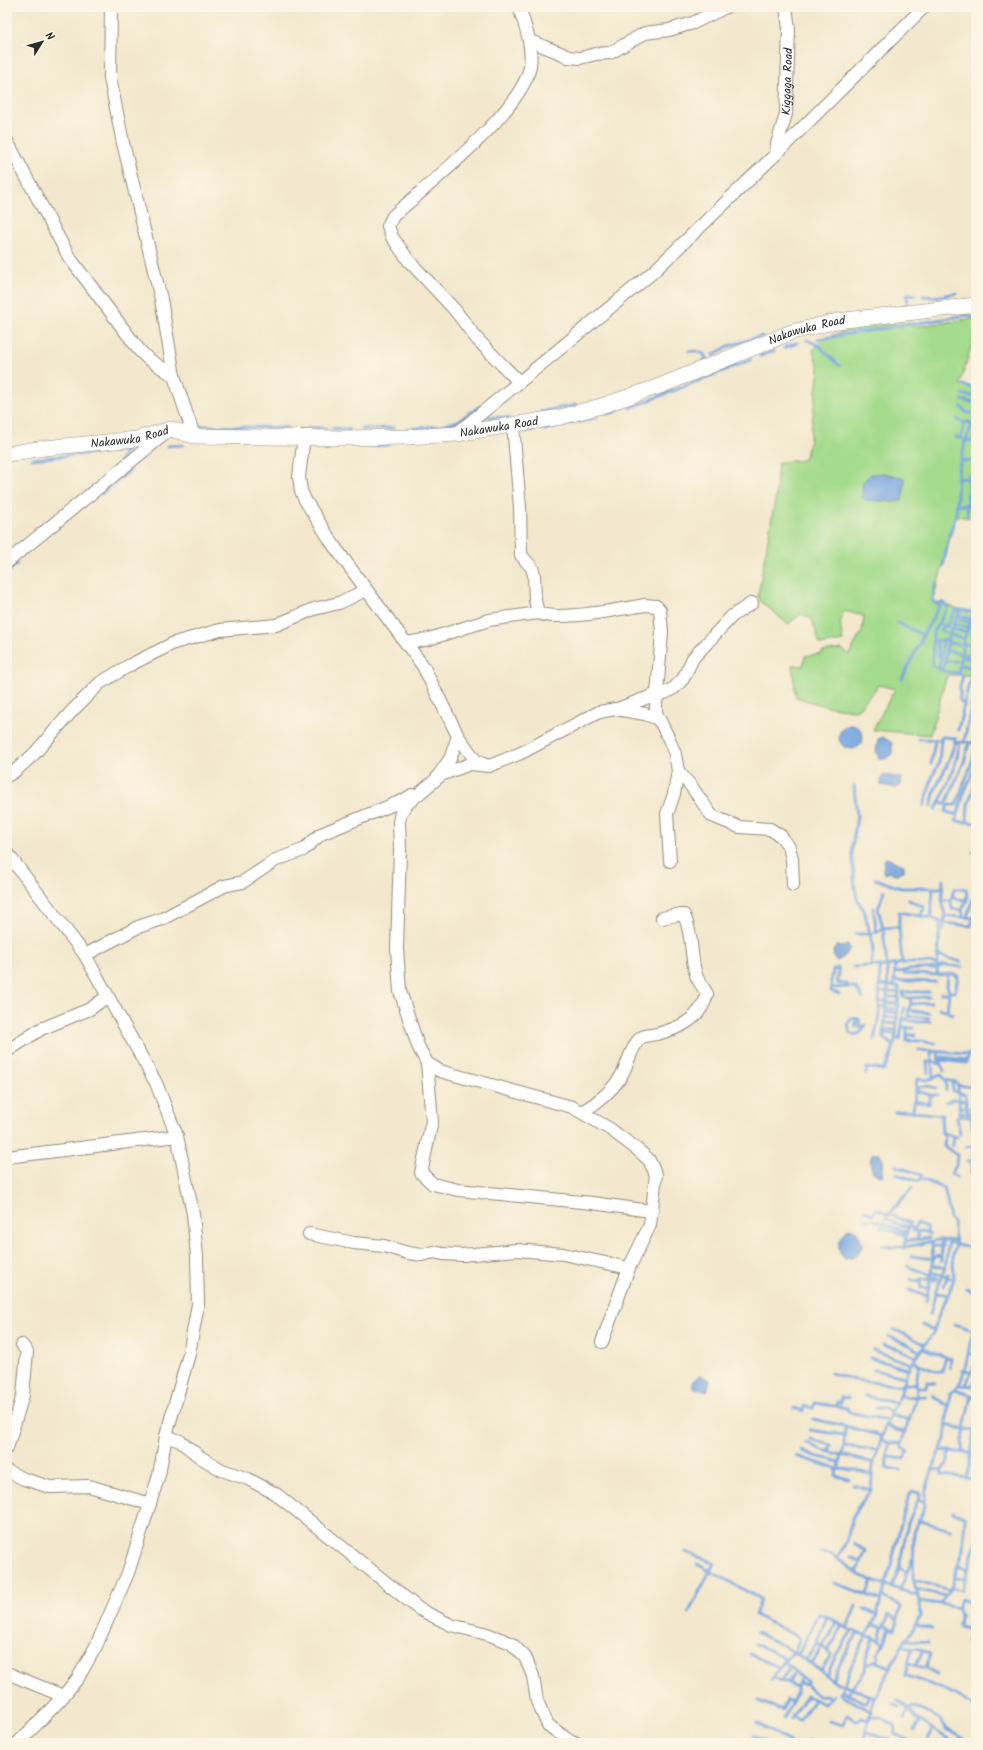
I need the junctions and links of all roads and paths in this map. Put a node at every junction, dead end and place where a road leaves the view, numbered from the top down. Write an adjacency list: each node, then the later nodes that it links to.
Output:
1 (111, 7): 10 (street)
2 (519, 7): 6 (street)
3 (726, 7): 6 (street)
4 (786, 7): 8 (street, Kiggaga Road)
5 (924, 7): 8 (street)
6 (530, 41): 11 (street)
7 (7, 141): 10 (street)
8 (776, 154): 11 (street)
9 (976, 304): 12 (main road, Nakawuka Road)
10 (174, 376): 15 (street)
11 (519, 382): 14 (street)
12 (512, 425): 14 (main road, Nakawuka Road); 21 (street)
13 (171, 429): 15 (main road, Nakawuka Road); 17 (main road, Nakawuka Road); 18 (street)
14 (456, 434): 16 (main road, Nakawuka Road)
15 (194, 436): 16 (main road, Nakawuka Road)
16 (304, 436): 19 (street)
17 (7, 454)
18 (7, 562)
19 (366, 590): 22 (street); 29 (street)
20 (752, 603): 23 (street)
21 (538, 613): 22 (street); 23 (street)
22 (407, 643): 26 (street)
23 (657, 694): 24 (street); 25 (street)
24 (616, 709): 25 (street); 27 (street)
25 (661, 723): 28 (street)
26 (458, 736): 27 (street); 30 (street)
27 (489, 766): 30 (street)
28 (678, 771): 32 (street); 33 (street)
29 (7, 776)
30 (434, 781): 35 (street); 38 (street)
31 (8, 858): 35 (street)
32 (670, 861)
33 (792, 885)
34 (662, 918): 39 (street)
35 (85, 955): 36 (street)
36 (108, 996): 37 (street); 42 (street)
37 (7, 1051)
38 (427, 1063): 40 (street); 44 (street)
39 (599, 1102): 40 (street); 41 (street)
40 (582, 1112): 41 (street)
41 (603, 1125): 44 (street)
42 (177, 1136): 43 (street); 49 (street)
43 (7, 1157)
44 (651, 1211): 46 (street)
45 (309, 1234): 46 (street)
46 (629, 1268): 47 (street)
47 (602, 1342)
48 (22, 1345): 50 (street)
49 (166, 1436): 52 (street); 56 (street)
50 (7, 1448)
51 (7, 1472): 52 (street)
52 (150, 1504): 54 (street)
53 (7, 1674): 54 (street)
54 (63, 1696): 55 (street)
55 (18, 1743)
56 (577, 1743)

